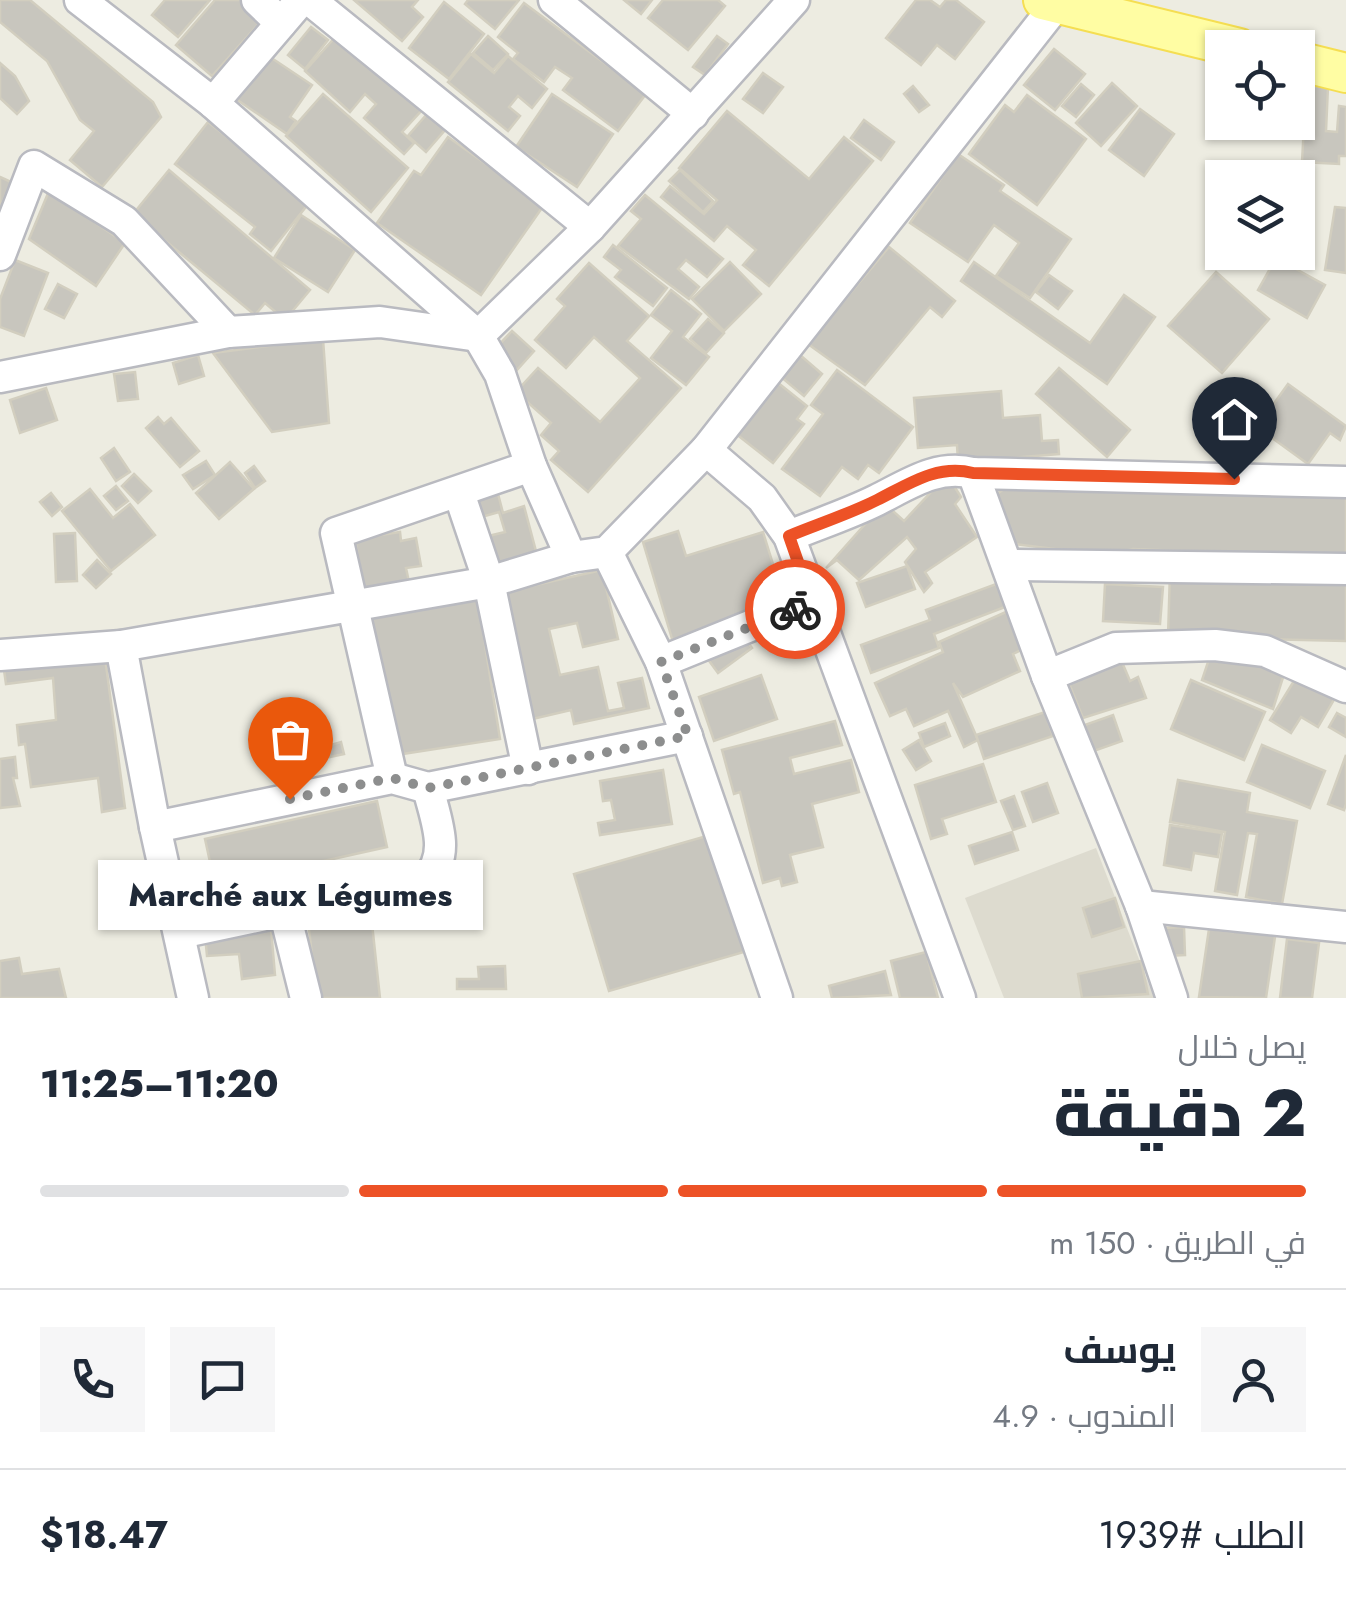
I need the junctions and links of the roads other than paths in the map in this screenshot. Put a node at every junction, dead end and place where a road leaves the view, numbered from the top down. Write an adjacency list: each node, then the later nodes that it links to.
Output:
1 (80, 0): 11 (street)
2 (257, 0): 7 (street)
3 (310, 0): 13 (street)
4 (554, 0): 12 (street)
5 (794, 0): 12 (street)
6 (1053, 1): 8 (main road); 18 (street)
7 (291, 11): 11 (street)
8 (1205, 39)
9 (1315, 65): 10 (main road)
10 (1346, 72)
11 (213, 103): 16 (street)
12 (692, 114): 13 (street)
13 (590, 227): 16 (street)
14 (0, 255): 15 (street)
15 (228, 332): 16 (street); 17 (street)
16 (478, 336): 19 (street)
17 (0, 377)
18 (706, 450): 23 (street); 24 (street)
19 (531, 466): 22 (street); 25 (street)
20 (973, 473): 21 (street); 23 (street); 26 (street)
21 (1346, 482)
22 (459, 494): 28 (street); 30 (street)
23 (789, 536): 29 (street)
24 (607, 552): 25 (street); 33 (street)
25 (570, 557): 28 (street)
26 (1008, 565): 27 (street); 34 (street)
27 (1346, 569)
28 (489, 582): 30 (street); 37 (street)
29 (812, 602): 33 (street); 48 (street)
30 (353, 606): 31 (street); 38 (street)
31 (121, 646): 32 (street); 40 (street)
32 (0, 655)
33 (661, 662): 36 (street)
34 (1046, 676): 35 (street); 41 (street)
35 (1346, 688)
36 (688, 736): 37 (street); 47 (street)
37 (528, 769): 39 (street)
38 (392, 778): 39 (street); 40 (street)
39 (428, 788): 42 (street)
40 (154, 827): 44 (street)
41 (1141, 906): 43 (street); 49 (street)
42 (284, 910): 44 (street); 46 (street)
43 (1346, 926)
44 (180, 933): 45 (street)
45 (193, 998)
46 (306, 998)
47 (777, 998)
48 (960, 998)
49 (1172, 998)

